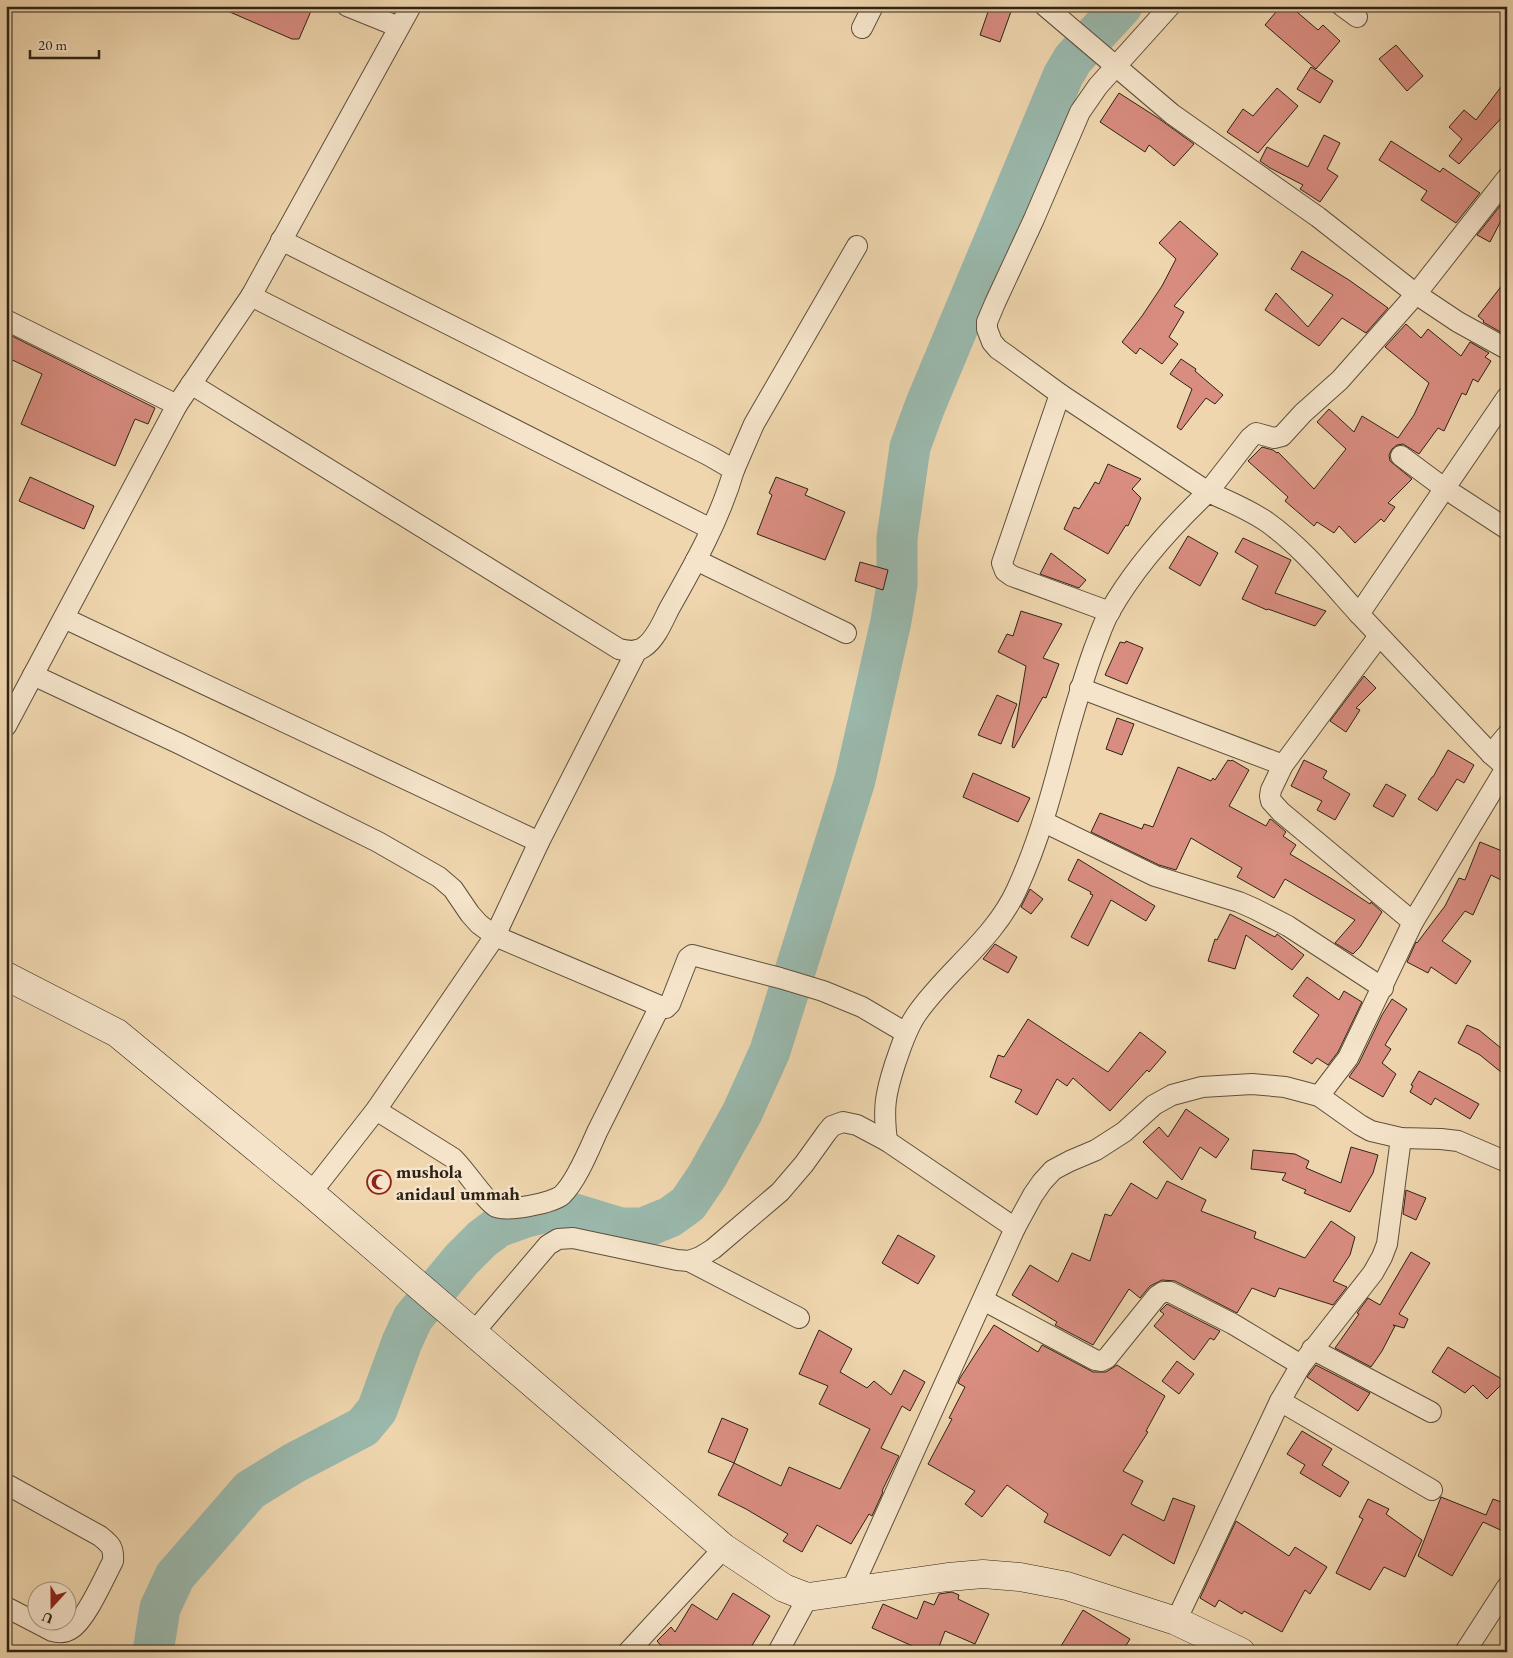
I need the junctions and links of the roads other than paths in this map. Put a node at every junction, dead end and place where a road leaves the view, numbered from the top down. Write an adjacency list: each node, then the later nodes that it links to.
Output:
1 (347, 6): 6 (street)
2 (411, 6): 6 (street)
3 (873, 6): 7 (street)
4 (1045, 6): 8 (street)
5 (1170, 6): 8 (street)
6 (399, 27): 10 (street)
7 (862, 28)
8 (1112, 63): 12 (street); 17 (street)
9 (1507, 178): 12 (street)
10 (281, 240): 13 (street); 21 (street)
11 (857, 246): 21 (street)
12 (1416, 294): 15 (street); 23 (street)
13 (251, 296): 16 (street); 24 (street)
14 (6, 320): 19 (street)
15 (1507, 349)
16 (191, 384): 19 (street); 32 (street)
17 (1060, 394): 23 (street); 27 (street)
18 (1507, 397): 22 (street)
19 (177, 405): 29 (street)
20 (1401, 456): 22 (street)
21 (734, 470): 24 (street)
22 (1450, 491): 25 (street); 28 (street)
23 (1208, 492): 27 (street); 28 (street)
24 (711, 529): 26 (street)
25 (1507, 529)
26 (696, 560): 30 (street); 32 (street)
27 (1110, 612): 34 (street)
28 (1359, 614): 31 (street)
29 (64, 618): 33 (street); 41 (street)
30 (846, 633)
31 (1379, 636): 37 (street); 38 (street)
32 (637, 650): 41 (street)
33 (33, 674): 35 (street); 43 (street)
34 (1080, 688): 38 (street); 40 (street)
35 (6, 726)
36 (1507, 734): 37 (street)
37 (1490, 754): 39 (street)
38 (1283, 765): 42 (street)
39 (1507, 768): 42 (street)
40 (1044, 822): 45 (street); 47 (street)
41 (539, 842): 43 (street)
42 (1413, 922): 45 (street)
43 (495, 936): 46 (street); 49 (street)
44 (6, 976): 53 (street)
45 (1383, 988): 48 (street)
46 (660, 1006): 47 (street); 49 (street)
47 (906, 1034): 51 (street)
48 (1319, 1096): 50 (street); 54 (street)
49 (376, 1110): 53 (street)
50 (1402, 1138): 52 (street); 59 (street)
51 (887, 1141): 54 (street); 55 (street)
52 (1507, 1162)
53 (311, 1193): 58 (street)
54 (1015, 1228): 56 (street)
55 (689, 1261): 57 (street); 58 (street)
56 (983, 1300): 59 (street); 66 (street)
57 (798, 1318)
58 (468, 1327): 64 (street)
59 (1306, 1357): 60 (street); 61 (street)
60 (1280, 1401): 63 (street); 69 (street)
61 (1431, 1412)
62 (6, 1484): 68 (street)
63 (1432, 1490)
64 (724, 1548): 67 (street); 70 (street)
65 (1507, 1587): 73 (street)
66 (851, 1591): 67 (street); 69 (street)
67 (808, 1597): 71 (street)
68 (6, 1607)
69 (1176, 1621): 72 (street)
70 (628, 1652)
71 (778, 1652)
72 (1241, 1652)
73 (1464, 1652)

